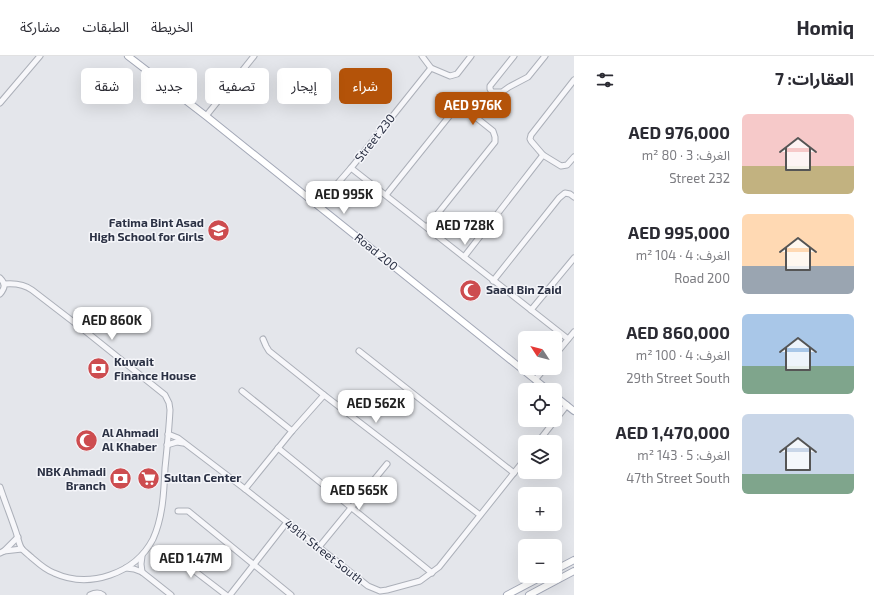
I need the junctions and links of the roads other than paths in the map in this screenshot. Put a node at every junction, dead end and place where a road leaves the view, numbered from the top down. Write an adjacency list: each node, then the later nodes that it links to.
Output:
1 (40, 56): 10 (street)
2 (128, 56): 11 (main road, Road 200)
3 (254, 56): 11 (street)
4 (422, 56): 8 (street)
5 (471, 56): 8 (street)
6 (514, 56): 7 (street)
7 (545, 56)
8 (431, 68): 14 (street, Street 230)
9 (574, 80): 12 (street)
10 (0, 103)
11 (206, 116): 17 (main road, Road 200)
12 (543, 155): 13 (street); 19 (street)
13 (574, 157)
14 (351, 168): 15 (street); 17 (street, Street 230)
15 (386, 195): 18 (street); 18 (street)
16 (574, 197): 22 (street)
17 (318, 206): 32 (main road, Road 200)
18 (427, 227): 19 (street)
19 (464, 256): 22 (street)
20 (574, 258): 25 (street)
21 (0, 278): 23 (street)
22 (494, 280): 25 (street)
23 (4, 284): 24 (street); 40 (street)
24 (0, 294)
25 (531, 310): 27 (street)
26 (574, 332): 27 (street)
27 (568, 339): 29 (street)
28 (263, 340): 35 (street)
29 (562, 346)
30 (359, 352): 47 (street)
31 (539, 375): 32 (street)
32 (535, 380): 33 (main road, Road 200)
33 (539, 383)
34 (242, 391): 39 (street)
35 (324, 395): 39 (street); 52 (street)
36 (562, 401): 37 (main road)
37 (567, 405): 38 (main road); 41 (street)
38 (574, 411)
39 (292, 431): 44 (street)
40 (168, 434): 42 (street); 43 (street, 49th Street South)
41 (543, 435)
42 (167, 443): 43 (street); 59 (street)
43 (186, 444): 49 (street, 49th Street South)
44 (278, 448): 49 (street); 50 (street)
45 (387, 464): 50 (street)
46 (518, 468): 47 (street, 49th Street South)
47 (514, 473): 52 (street, 49th Street South)
48 (0, 487): 54 (street)
49 (245, 489): 53 (street, 49th Street South)
50 (351, 507): 55 (street); 66 (street)
51 (178, 511): 61 (street)
52 (480, 515): 66 (street, 49th Street South)
53 (287, 522): 55 (street, 49th Street South); 61 (street)
54 (18, 537): 56 (street); 58 (street)
55 (318, 547): 66 (street, 49th Street South)
56 (22, 548): 58 (street); 63 (street)
57 (166, 549): 71 (street)
58 (2, 552)
59 (142, 556): 63 (street); 65 (street)
60 (574, 560): 62 (main road)
61 (254, 565): 72 (street); 73 (street)
62 (562, 566)
63 (126, 568): 65 (street)
64 (574, 571): 75 (main road)
65 (142, 572): 70 (street)
66 (432, 573)
67 (530, 583): 74 (main road)
68 (90, 595): 69 (street)
69 (103, 595)
70 (172, 595)
71 (226, 595)
72 (230, 595)
73 (291, 595)
74 (507, 595)
75 (529, 595)

